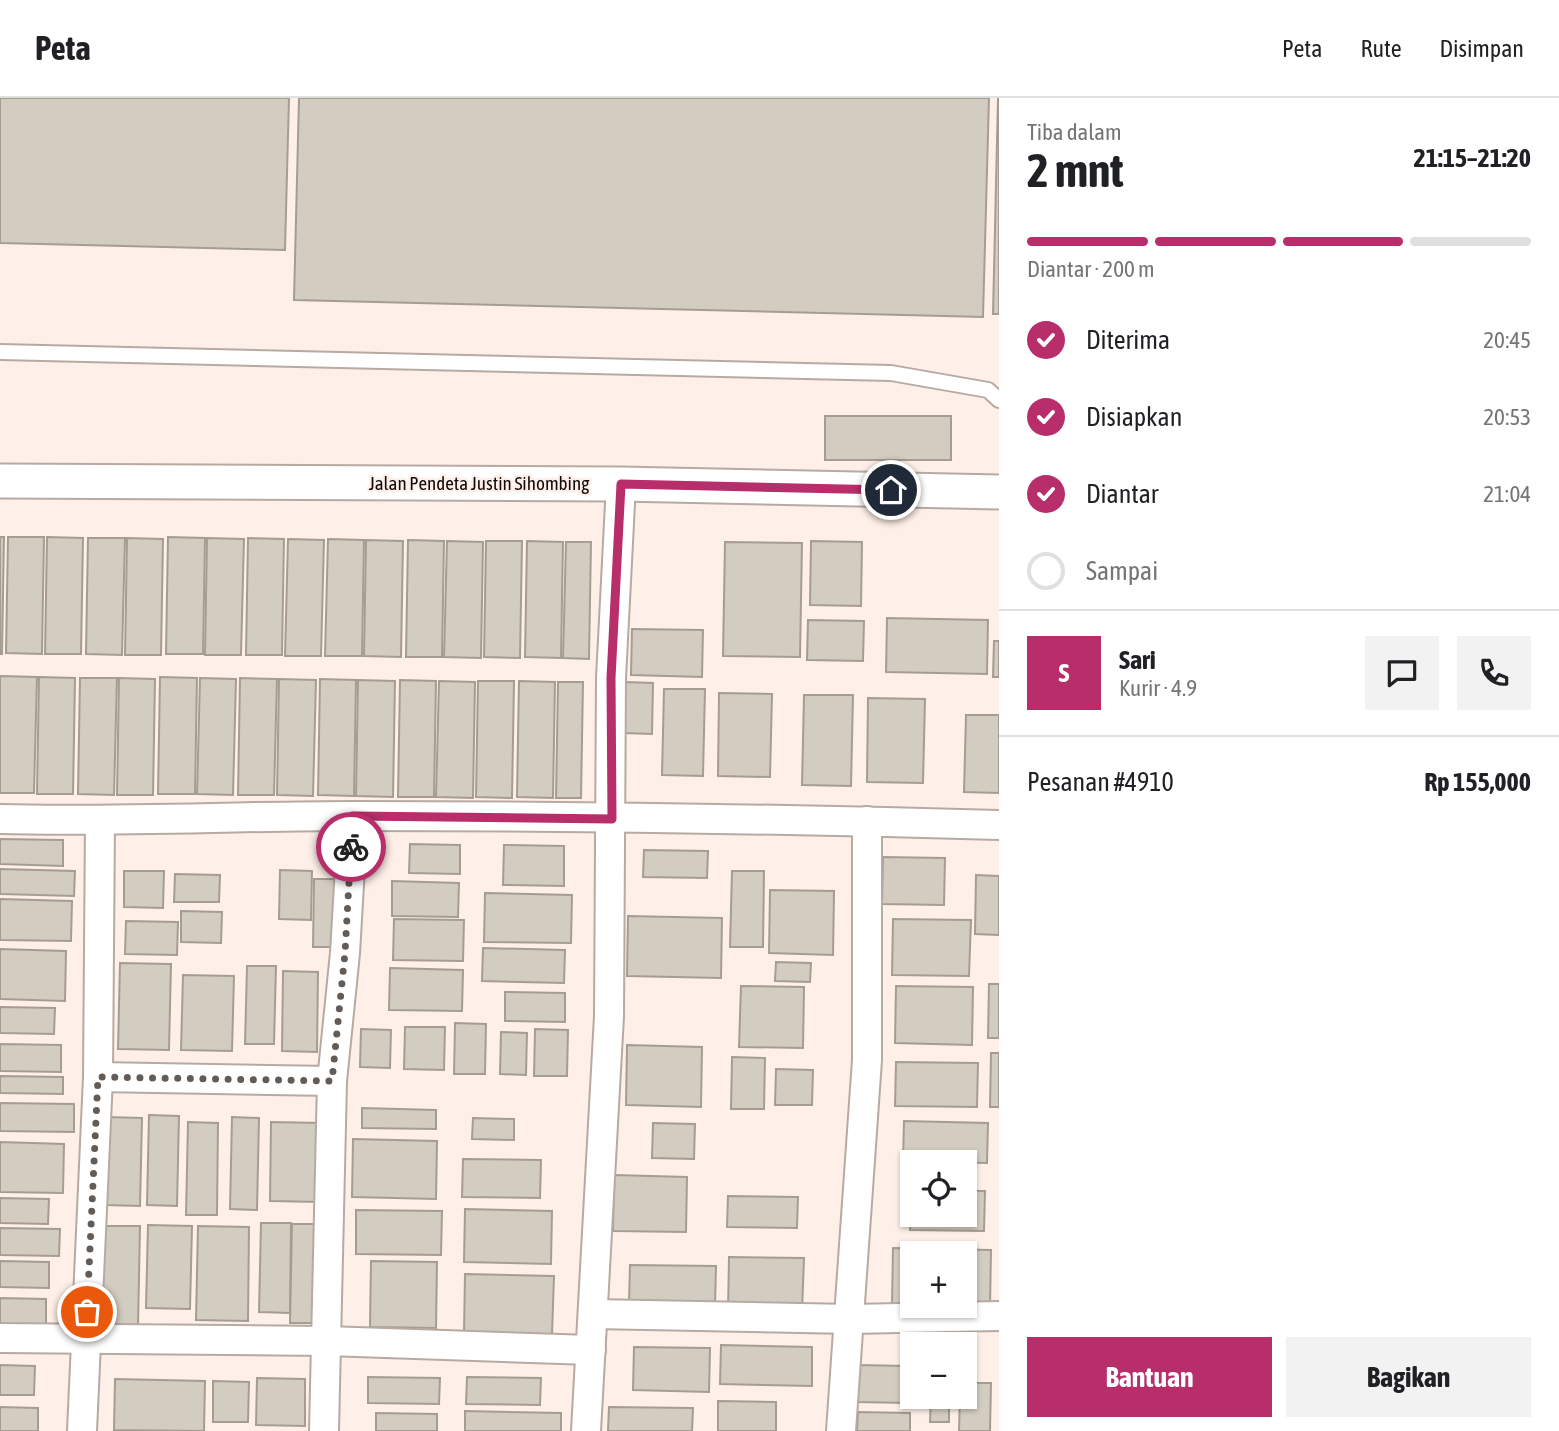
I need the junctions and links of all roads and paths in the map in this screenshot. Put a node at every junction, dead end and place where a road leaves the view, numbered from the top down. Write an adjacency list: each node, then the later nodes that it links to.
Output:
1 (0, 352): 2 (lane)
2 (999, 400)
3 (0, 481): 4 (street, Jalan Pendeta Justin Sihombing)
4 (621, 484): 5 (street, Jalan Pendeta Justin Sihombing); 8 (street)
5 (999, 492)
6 (353, 816): 8 (street); 9 (street); 13 (street)
7 (0, 819): 9 (street)
8 (612, 819): 10 (street); 14 (street)
9 (100, 821): 12 (street)
10 (867, 821): 11 (street); 16 (street)
11 (999, 825)
12 (98, 1077): 13 (street); 18 (street)
13 (332, 1081): 19 (street)
14 (593, 1314): 16 (street); 20 (street)
15 (999, 1315): 16 (street)
16 (850, 1319): 24 (street)
17 (0, 1338): 18 (street)
18 (86, 1339): 19 (street); 21 (street)
19 (327, 1341): 20 (street); 22 (street)
20 (591, 1350): 23 (street)
21 (82, 1431)
22 (324, 1431)
23 (586, 1431)
24 (841, 1431)

